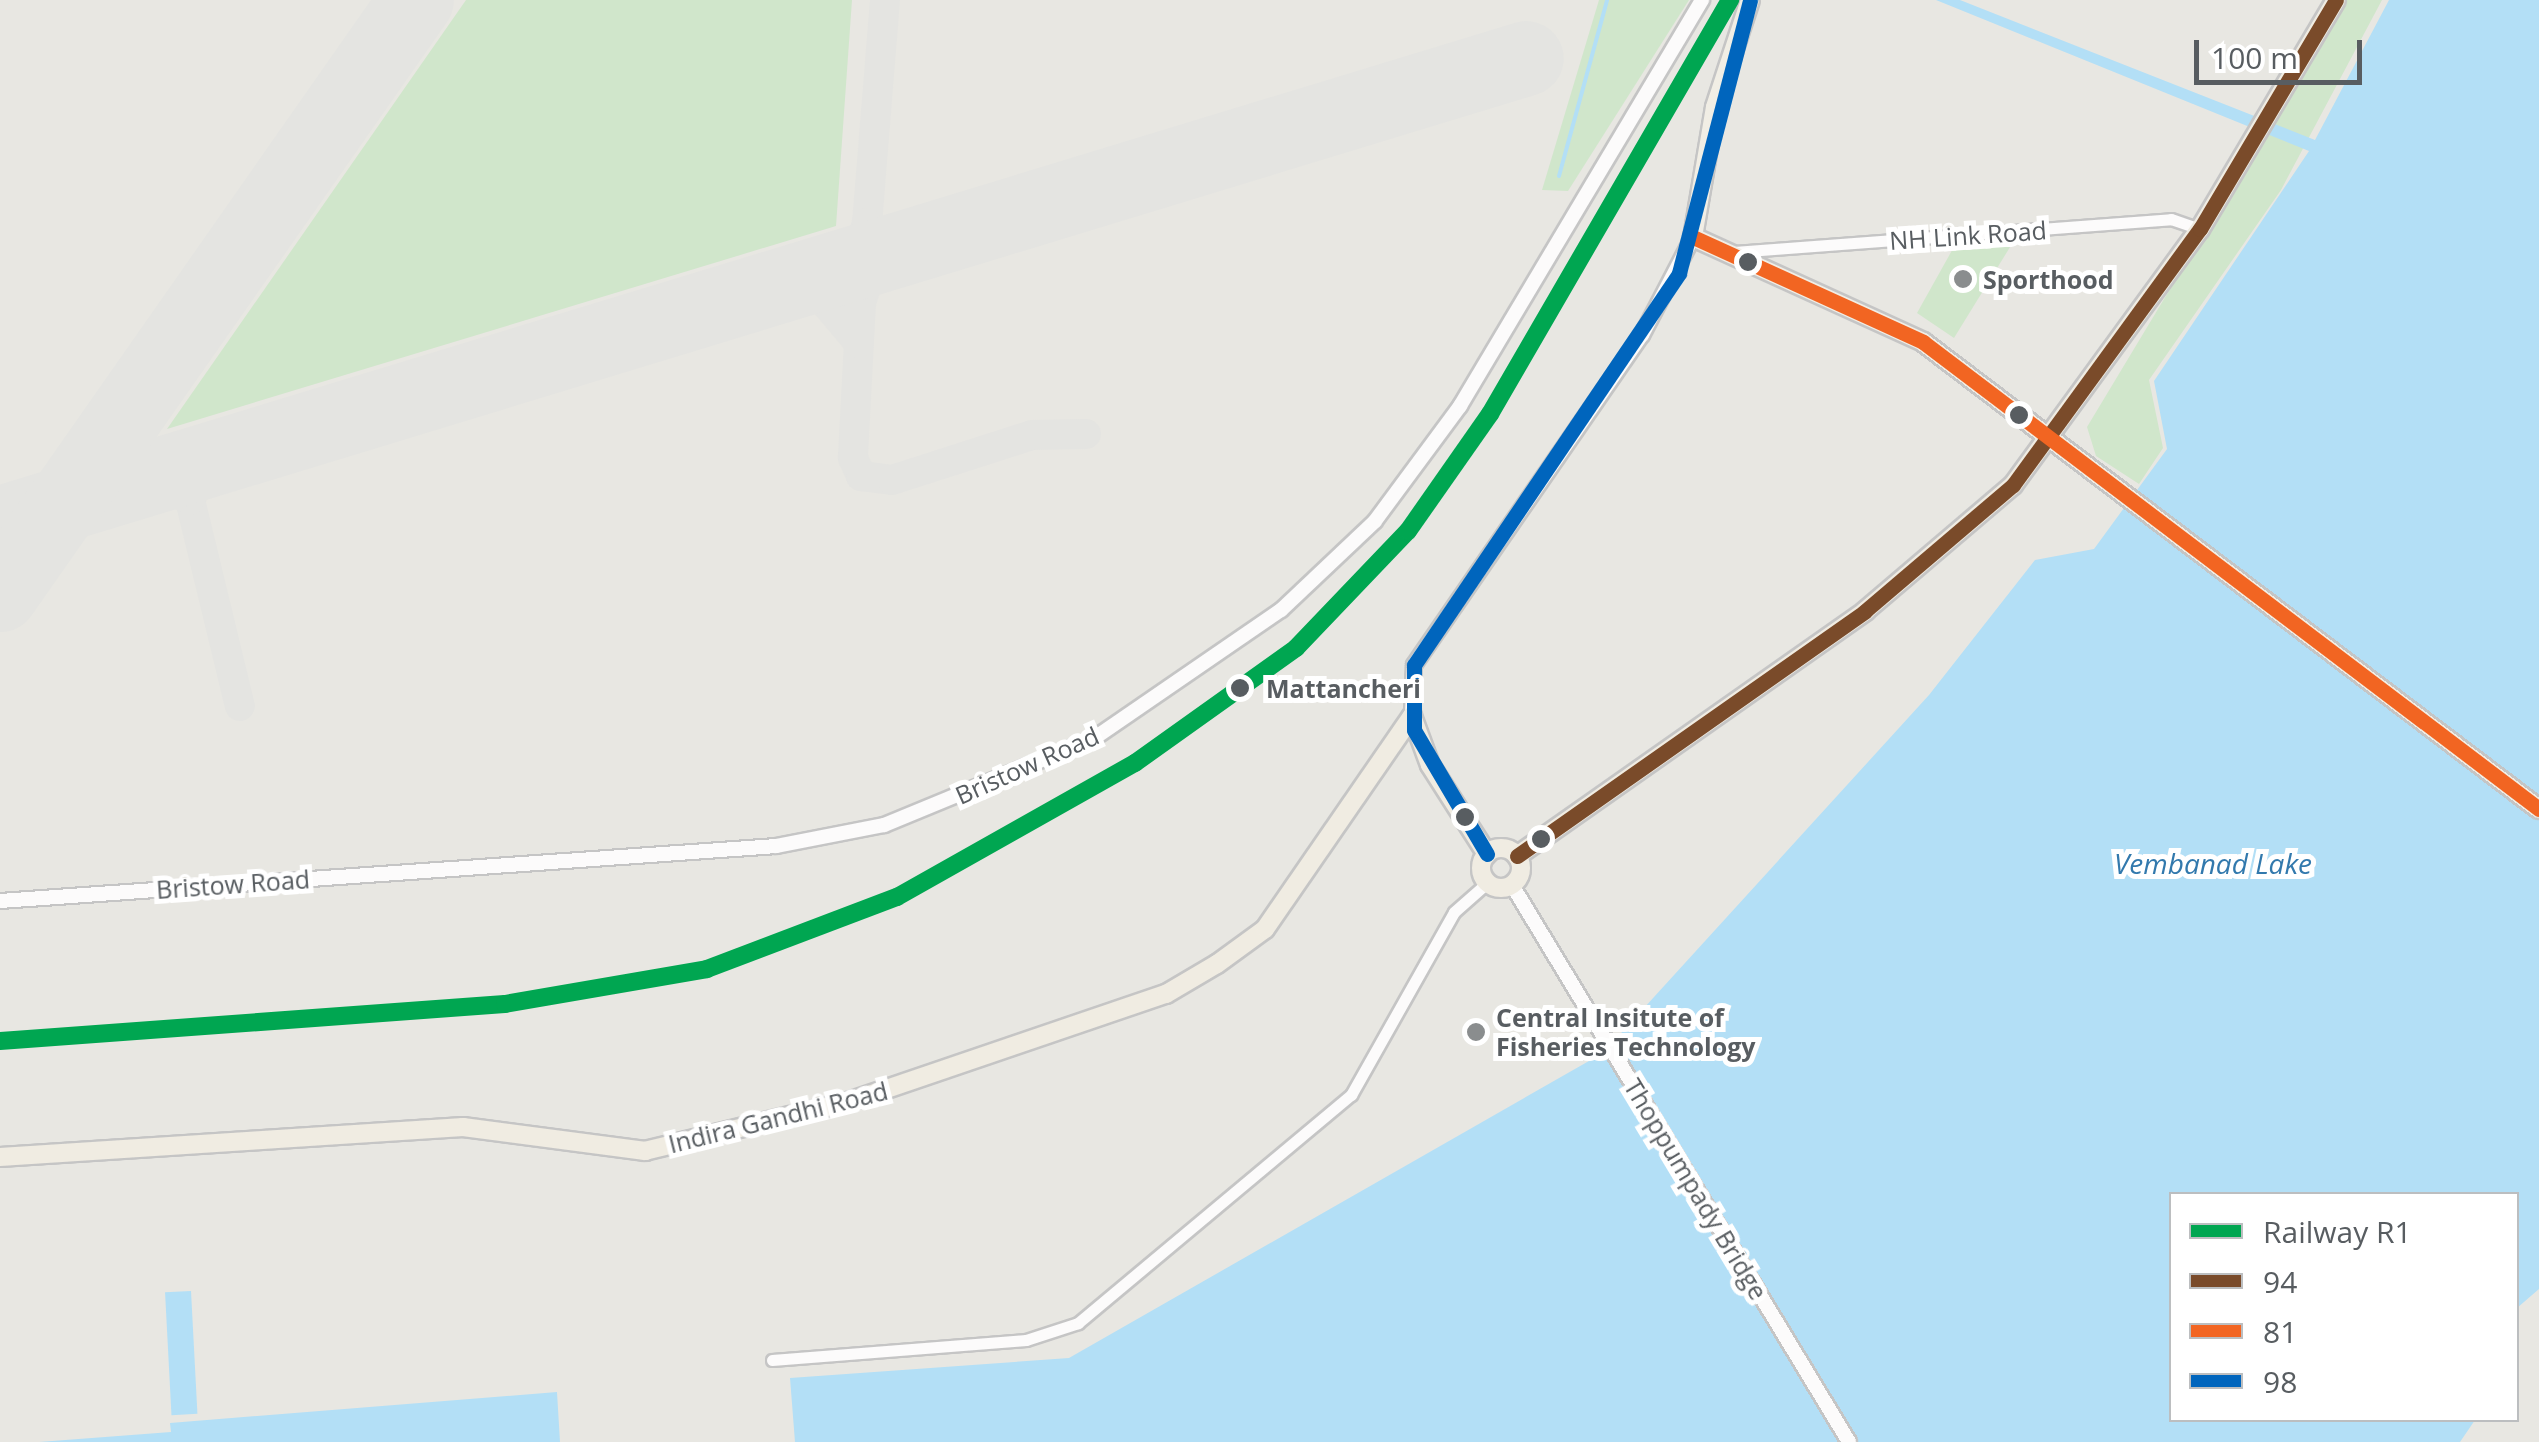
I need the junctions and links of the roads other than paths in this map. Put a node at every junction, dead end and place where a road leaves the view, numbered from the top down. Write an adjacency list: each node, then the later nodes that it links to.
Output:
1 (1702, 0): 14 (street, Bristow Road)
2 (1750, 0): 5 (main road)
3 (2336, 0): 4 (highway)
4 (2200, 229): 6 (street, NH Link Road); 7 (highway)
5 (1693, 237): 6 (main road); 8 (street)
6 (1734, 252): 7 (main road)
7 (2055, 438): 9 (main road); 11 (highway)
8 (1412, 716): 10 (highway); 15 (highway, Indira Gandhi Road)
9 (2539, 809)
10 (1487, 854): 11 (highway); 12 (highway)
11 (1517, 856): 13 (highway)
12 (1486, 883): 13 (highway); 16 (street)
13 (1512, 885): 17 (street, Thoppumpady Bridge)
14 (0, 901)
15 (0, 1157)
16 (772, 1360)
17 (1848, 1442)

